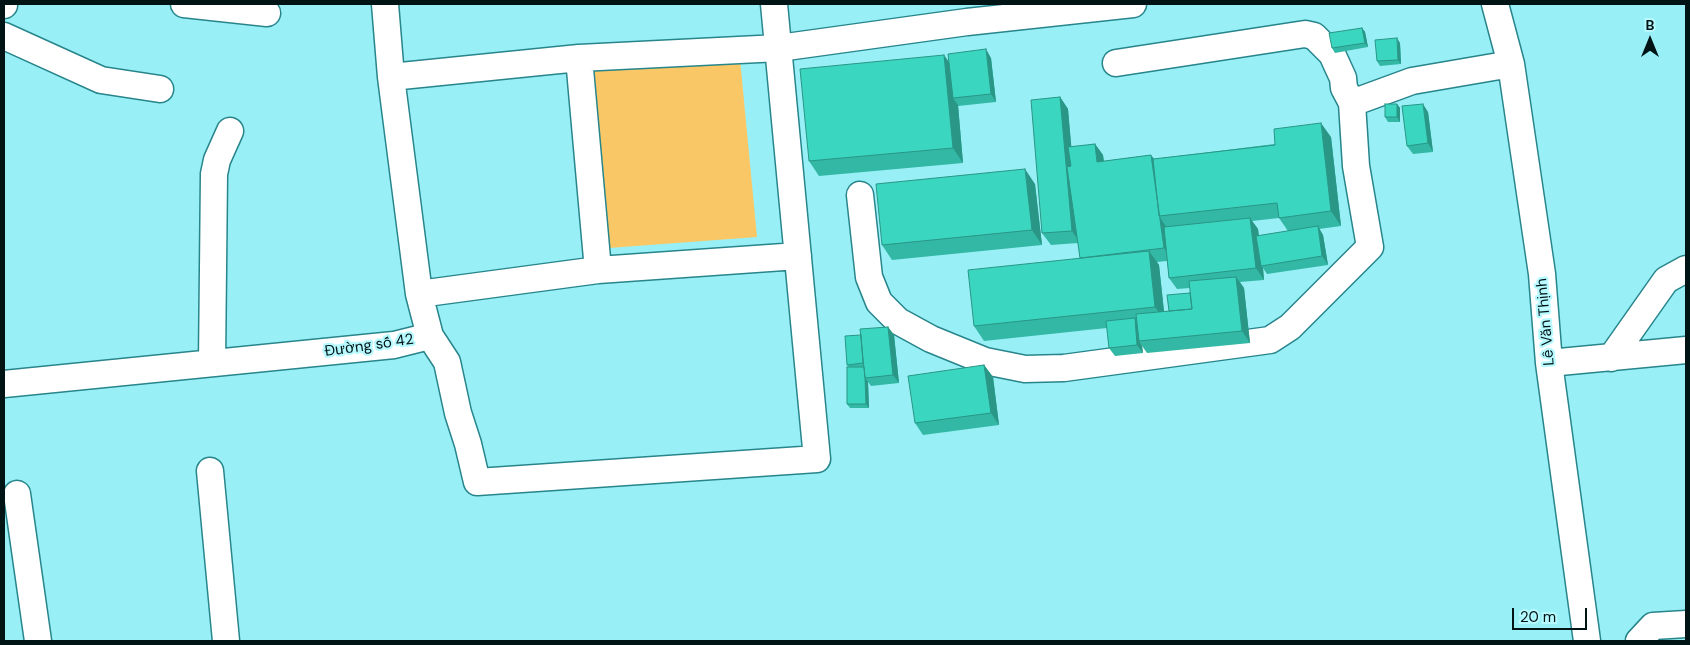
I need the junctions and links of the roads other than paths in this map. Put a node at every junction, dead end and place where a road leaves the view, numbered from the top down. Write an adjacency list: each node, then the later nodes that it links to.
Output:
1 (184, 4): 6 (street)
2 (385, 4): 13 (street, Đường số 42)
3 (774, 4): 9 (street)
4 (1121, 4): 7 (street)
5 (1495, 4): 12 (street, Lê Văn Thịnh)
6 (268, 13)
7 (966, 13): 9 (street)
8 (4, 36): 14 (street)
9 (779, 48): 10 (street); 18 (street)
10 (579, 58): 13 (street); 19 (street)
11 (1116, 63): 15 (street)
12 (1511, 64): 15 (street); 26 (street, Lê Văn Thịnh)
13 (391, 77): 21 (street, Đường số 42)
14 (160, 89)
15 (1352, 103): 17 (street)
16 (230, 131): 25 (street)
17 (860, 195)
18 (798, 256): 19 (street); 22 (street)
19 (598, 270): 21 (street)
20 (1686, 270): 24 (street)
21 (419, 294): 22 (street, Đường số 42)
22 (430, 336): 25 (street, Đường số 42)
23 (1686, 350): 24 (street)
24 (1611, 358): 26 (street)
25 (212, 363): 27 (street, Đường số 42)
26 (1549, 363): 33 (street, Lê Văn Thịnh)
27 (4, 384)
28 (210, 471): 32 (street)
29 (17, 494): 31 (street)
30 (1686, 624): 34 (street)
31 (38, 641)
32 (226, 641)
33 (1587, 641)
34 (1639, 641)

